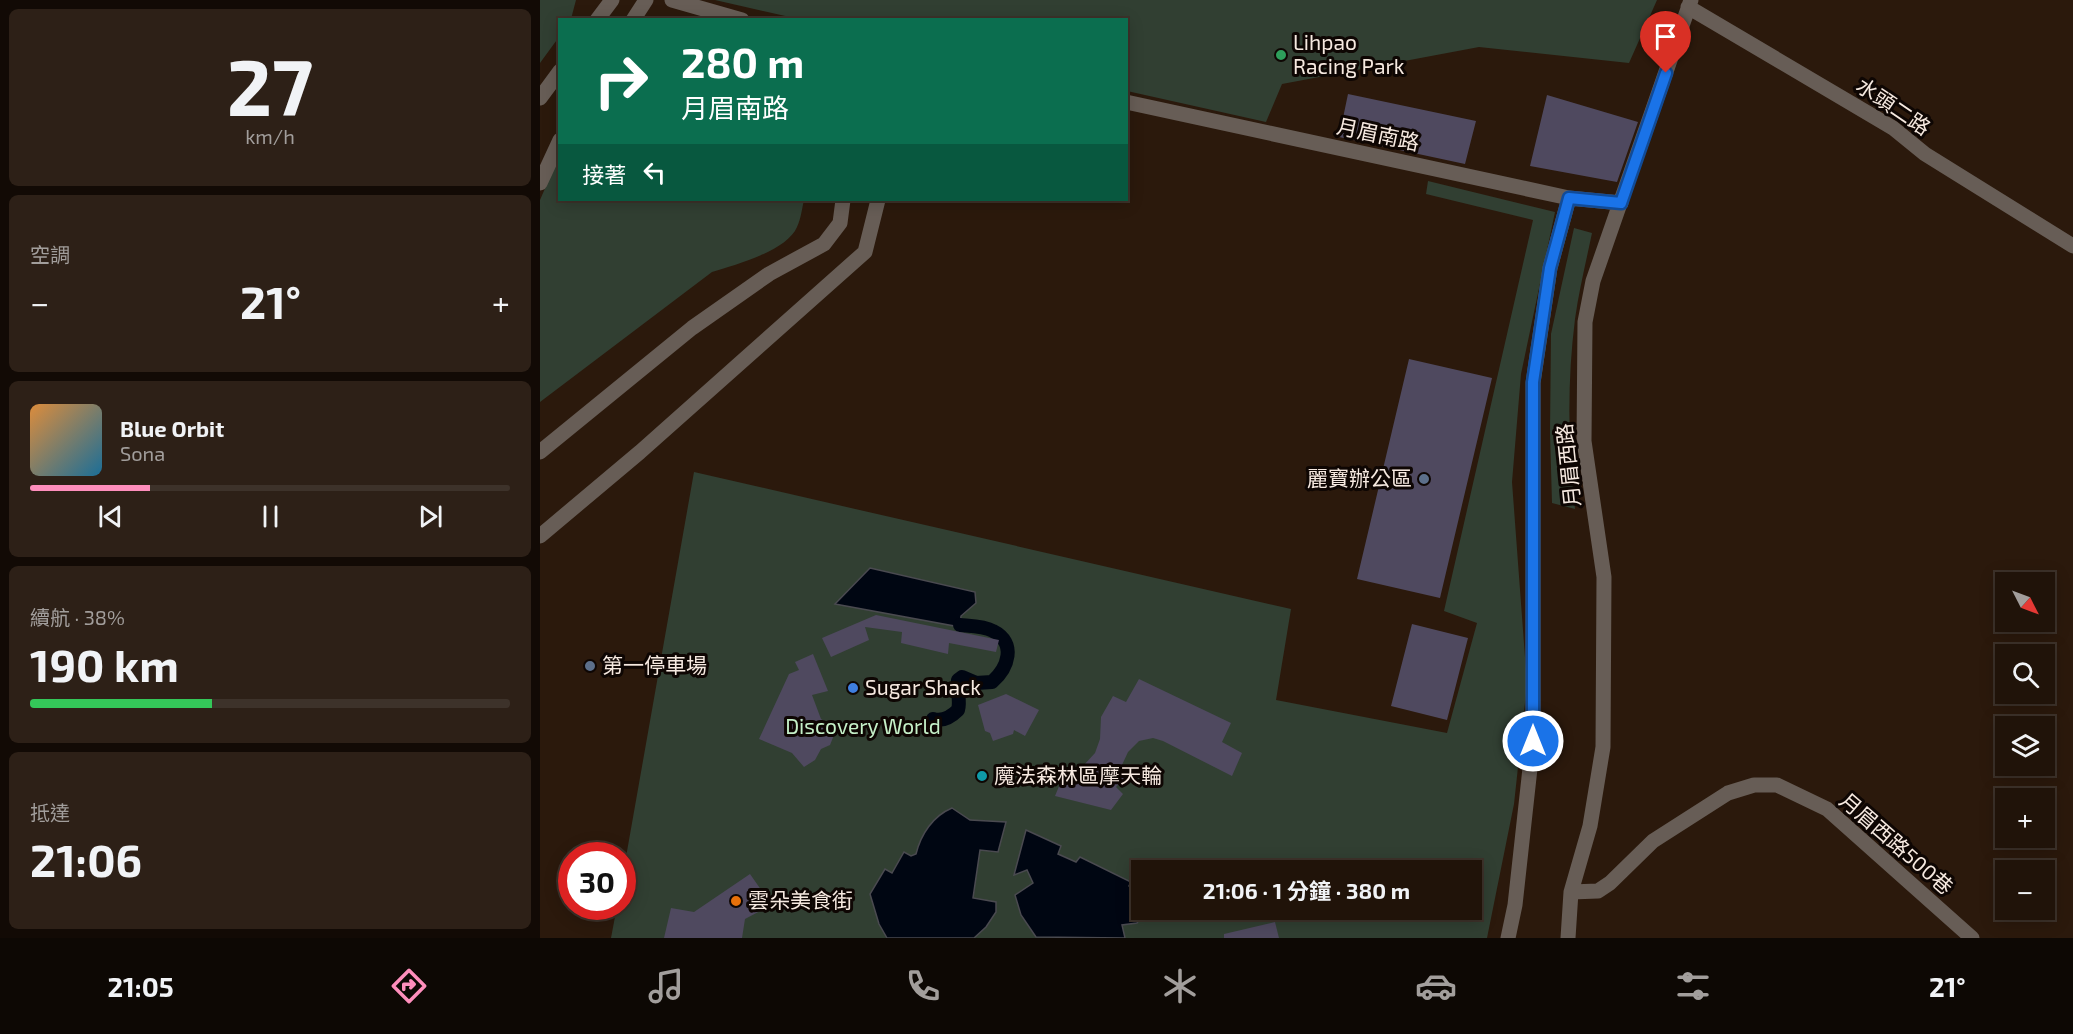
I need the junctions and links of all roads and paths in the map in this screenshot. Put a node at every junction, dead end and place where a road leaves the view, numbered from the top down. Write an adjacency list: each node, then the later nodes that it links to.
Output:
1 (612, 0): 5 (street)
2 (646, 0): 6 (street)
3 (672, 0): 7 (street)
4 (1689, 4): 18 (street, 月眉西路); 19 (street, 水頭二路)
5 (598, 18)
6 (634, 18)
7 (735, 18)
8 (558, 74): 9 (street)
9 (540, 98)
10 (1128, 102): 15 (street, 月眉南路)
11 (558, 135): 13 (street)
12 (558, 144): 14 (street)
13 (540, 156)
14 (540, 183)
15 (1569, 198): 18 (street, 月眉南路); 23 (street)
16 (843, 201): 20 (street)
17 (878, 201): 21 (street)
18 (1621, 203): 22 (street, 月眉西路)
19 (2073, 246)
20 (540, 452)
21 (540, 536)
22 (1571, 892): 24 (street, 月眉西路); 25 (street, 月眉西路500巷)
23 (1508, 938)
24 (1568, 938)
25 (1972, 938)

